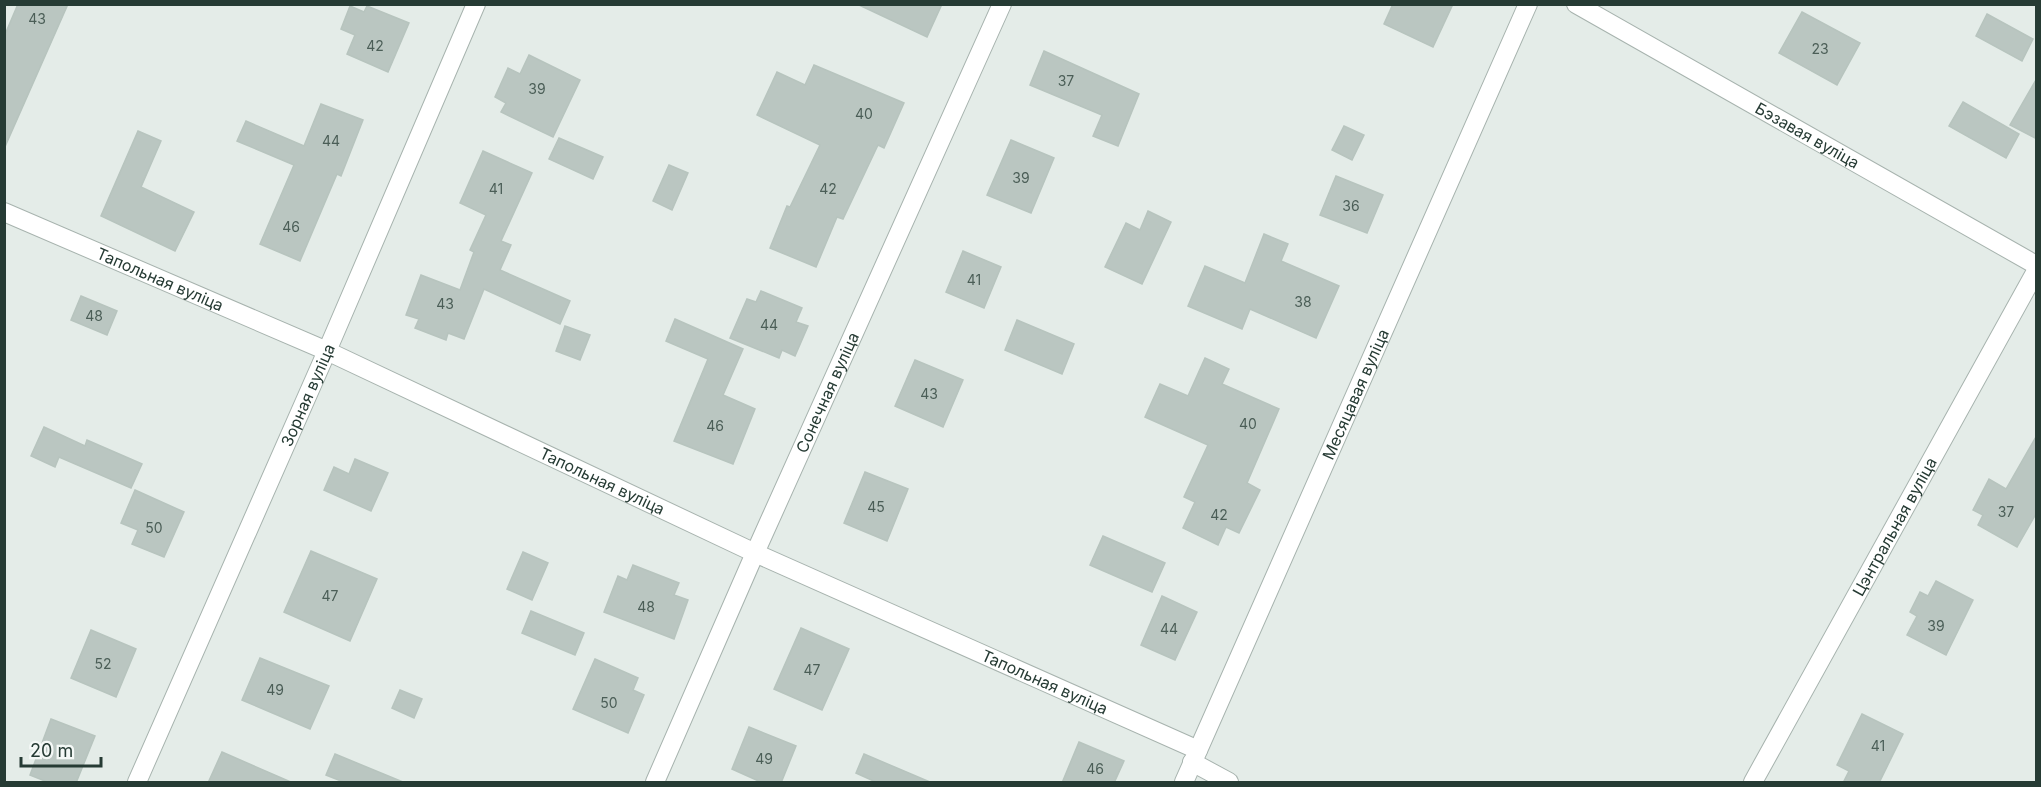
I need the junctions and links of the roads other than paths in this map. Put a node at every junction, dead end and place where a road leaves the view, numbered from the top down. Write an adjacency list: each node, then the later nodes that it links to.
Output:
1 (476, 4): 8 (street, Зорная вуліца)
2 (1002, 4): 9 (street, Сонечная вуліца)
3 (1528, 4): 10 (street, Месяцавая вуліца)
4 (1576, 4): 6 (street, Бэзавая вуліца)
5 (4, 212): 8 (street, Тапольная вуліца)
6 (2037, 265)
7 (2037, 271): 15 (street, Цэнтральная вуліца)
8 (327, 351): 9 (street, Тапольная вуліца); 11 (street, Зорная вуліца)
9 (755, 553): 10 (street, Тапольная вуліца); 12 (street, Сонечная вуліца)
10 (1195, 756): 13 (street, Месяцавая вуліца); 14 (street, Тапольная вуліца)
11 (136, 783)
12 (655, 783)
13 (1184, 783)
14 (1228, 783)
15 (1753, 783)

